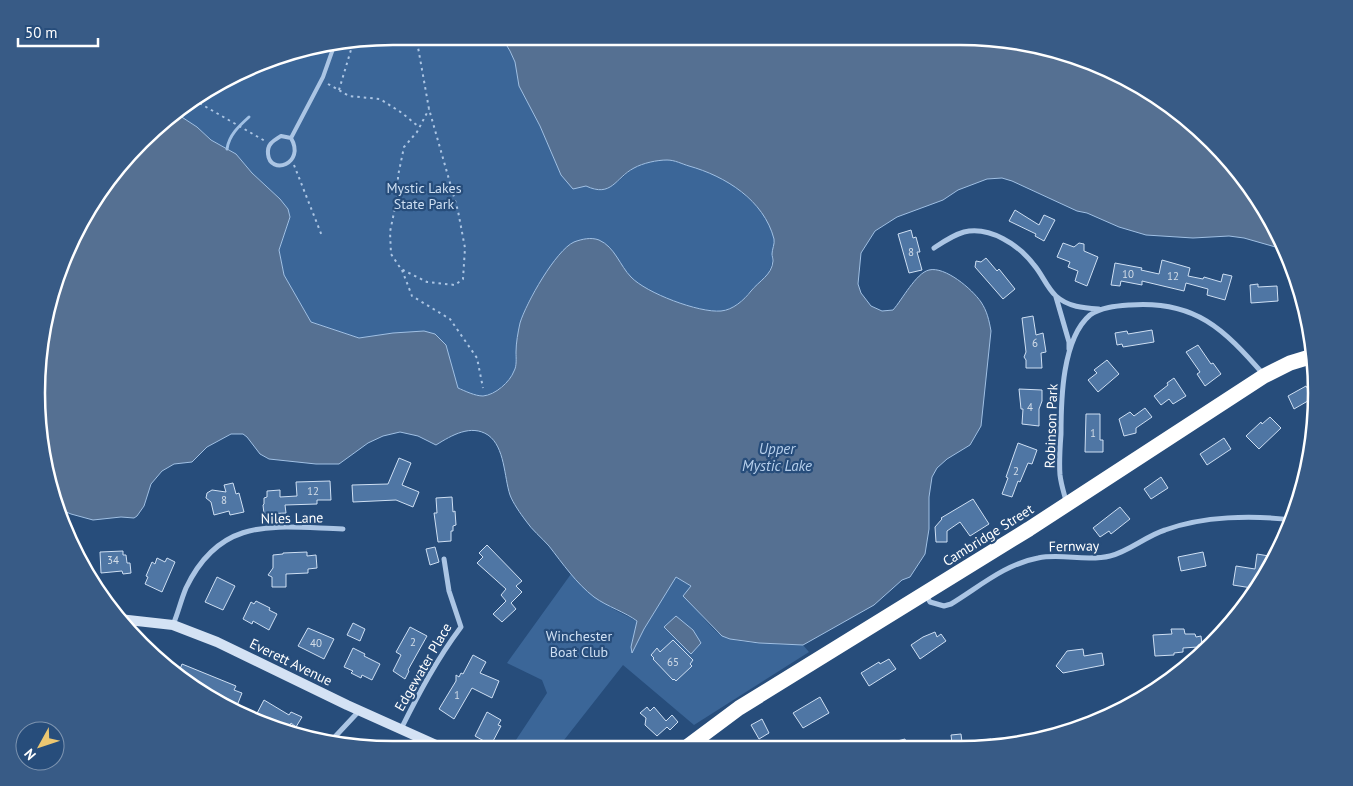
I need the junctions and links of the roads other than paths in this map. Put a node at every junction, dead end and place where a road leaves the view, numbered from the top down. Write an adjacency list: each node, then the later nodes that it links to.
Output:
1 (332, 51): 2 (lane)
2 (291, 138): 2 (lane)
3 (934, 248): 4 (street)
4 (1056, 296): 5 (street); 6 (street)
5 (1100, 310): 6 (street, Robinson Park); 8 (street)
6 (1068, 357): 9 (street, Robinson Park)
7 (1306, 358): 8 (highway, Cambridge Street)
8 (1264, 376): 9 (highway, Cambridge Street)
9 (1067, 504): 13 (highway, Cambridge Street)
10 (1285, 519): 13 (street, Fernway)
11 (343, 529): 15 (street, Niles Lane)
12 (444, 559): 17 (street, Edgewater Place)
13 (925, 594): 20 (highway, Cambridge Street)
14 (129, 620): 15 (street, Everett Avenue)
15 (173, 625): 16 (street, Everett Avenue)
16 (360, 710): 17 (street, Everett Avenue); 18 (street)
17 (401, 729): 19 (street, Everett Avenue)
18 (336, 736)
19 (427, 741)
20 (695, 741)

